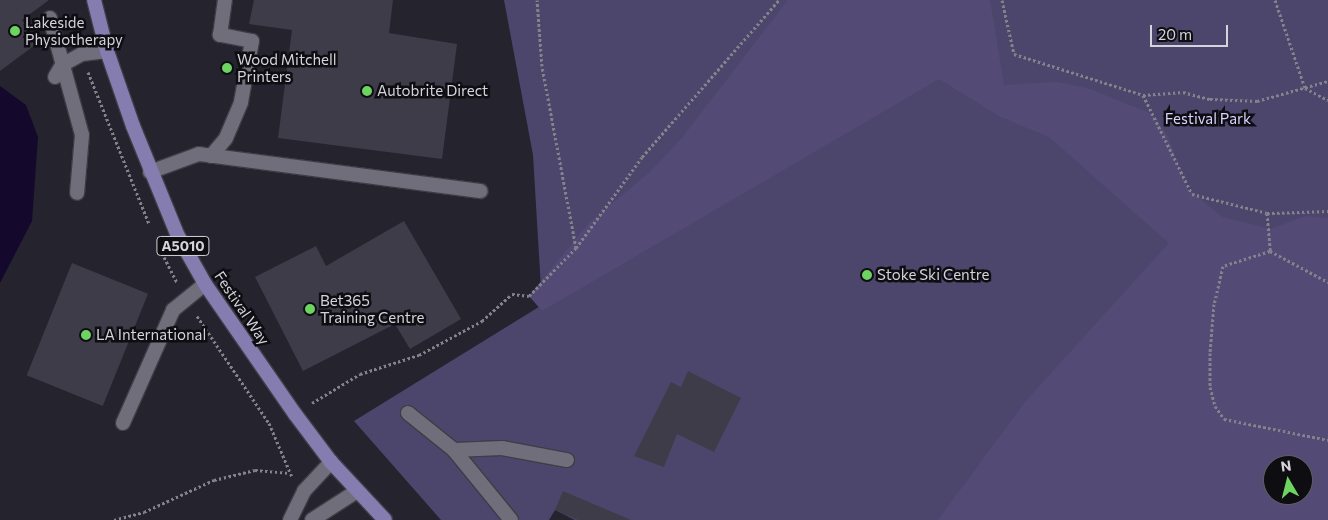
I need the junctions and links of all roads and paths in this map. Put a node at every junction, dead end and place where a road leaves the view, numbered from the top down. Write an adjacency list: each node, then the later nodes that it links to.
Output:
1 (94, 0): 8 (main road, Festival Way / A5010)
2 (225, 0): 15 (street)
3 (537, 0): 21 (path)
4 (779, 0): 21 (path)
5 (1002, 0): 13 (path)
6 (1275, 0): 12 (path)
7 (50, 18): 9 (street)
8 (107, 51): 9 (street); 16 (main road, Festival Way / A5010)
9 (62, 65): 10 (street); 18 (street)
10 (55, 77)
11 (1328, 81): 12 (path)
12 (1305, 88): 13 (path); 14 (path)
13 (1143, 95): 20 (path)
14 (1328, 100)
15 (210, 156): 16 (street); 17 (street)
16 (150, 172): 24 (main road, Festival Way / A5010)
17 (481, 191)
18 (77, 193)
19 (1328, 211): 20 (path)
20 (1267, 214): 22 (path)
21 (576, 248): 26 (path)
22 (1270, 251): 23 (path); 29 (path)
23 (1328, 282)
24 (205, 284): 28 (street); 32 (main road, Festival Way / A5010)
25 (199, 319): 34 (path)
26 (312, 403)
27 (408, 414): 30 (street)
28 (123, 424)
29 (1328, 440)
30 (454, 450): 31 (street); 38 (street)
31 (567, 460)
32 (331, 462): 33 (main road, Festival Way / A5010); 35 (street)
33 (357, 491): 36 (street); 37 (main road, Festival Way / A5010)
34 (114, 520)
35 (290, 520)
36 (312, 520)
37 (385, 520)
38 (511, 520)

